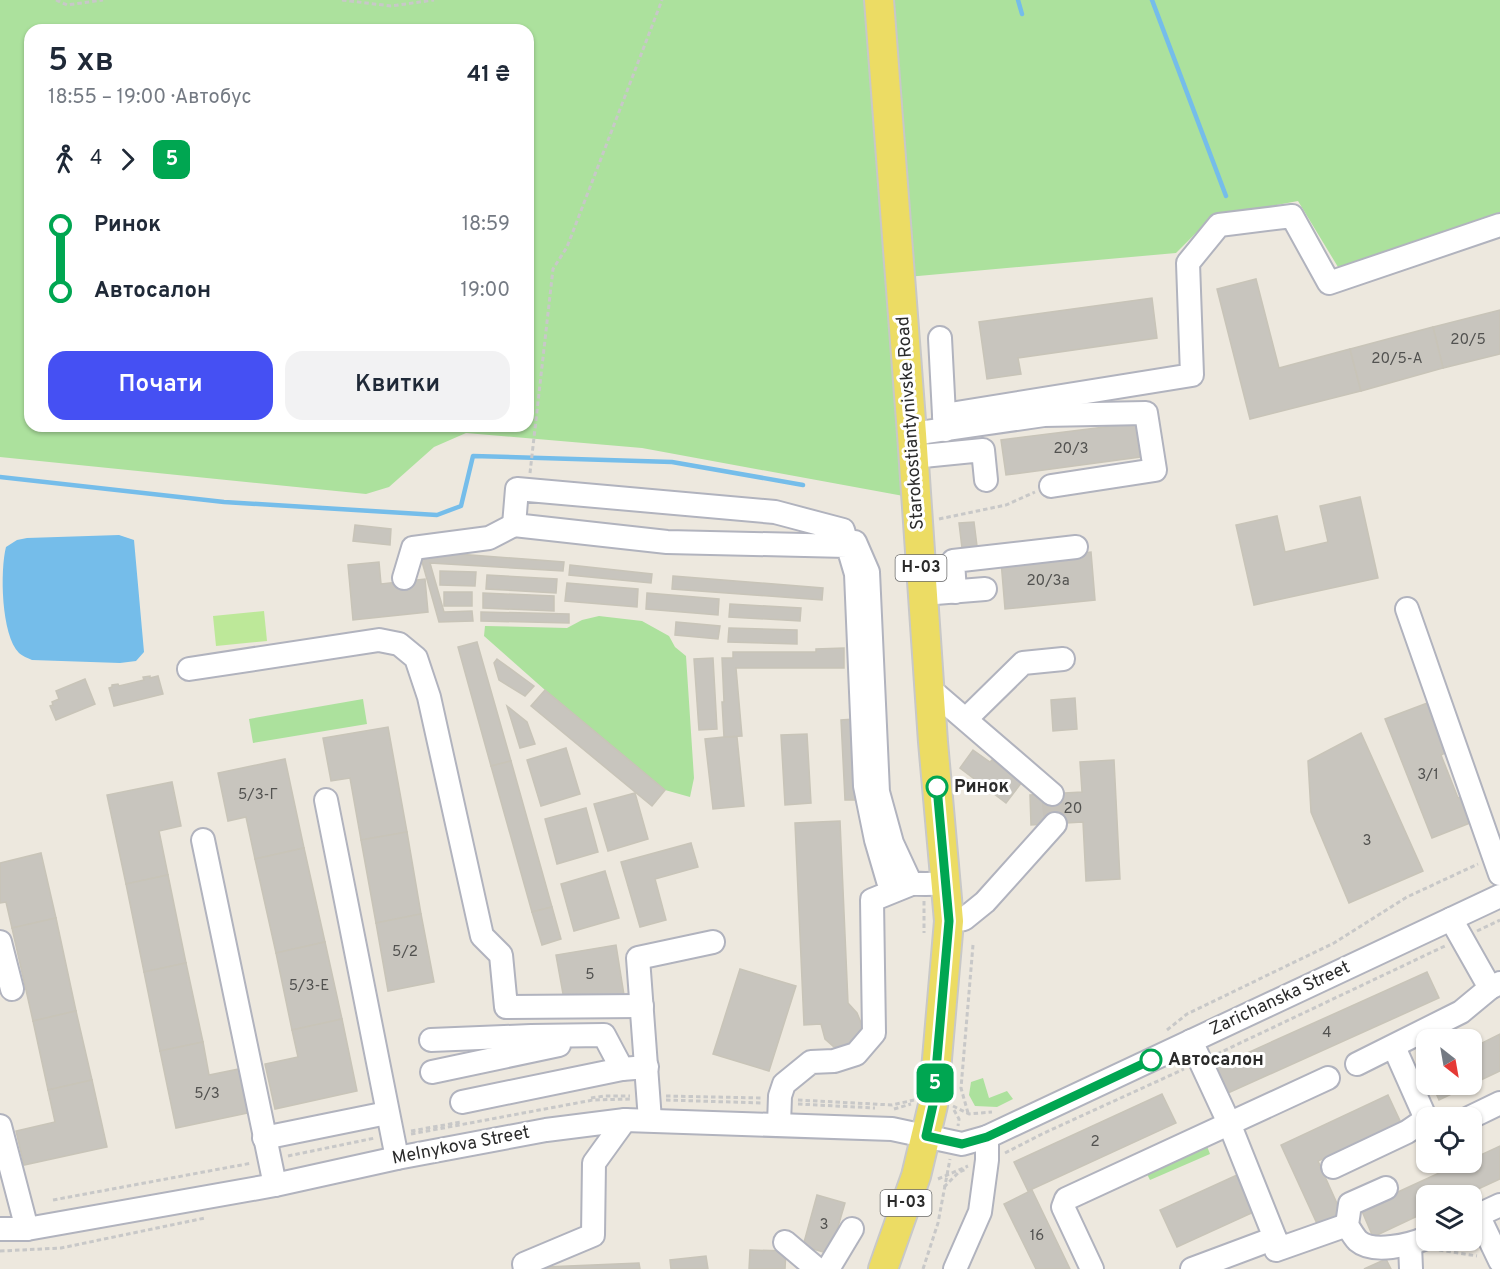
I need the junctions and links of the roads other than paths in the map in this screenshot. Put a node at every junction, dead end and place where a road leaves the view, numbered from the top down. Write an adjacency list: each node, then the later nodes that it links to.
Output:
1 (879, 0): 5 (main road, Starokostiantynivske Road / Н-03)
2 (1500, 225): 4 (street)
3 (940, 338): 4 (street)
4 (945, 422): 5 (street); 7 (street)
5 (912, 445): 6 (street); 14 (main road, Starokostiantynivske Road / Н-03)
6 (986, 480)
7 (1051, 486)
8 (514, 525): 9 (street); 9 (street); 11 (street)
9 (847, 546): 25 (street)
10 (1076, 547): 13 (street)
11 (404, 578)
12 (985, 590): 13 (street)
13 (955, 592): 14 (street)
14 (923, 594): 18 (main road, Starokostiantynivske Road / Н-03)
15 (1407, 609): 24 (street)
16 (1063, 659): 19 (street)
17 (189, 669): 33 (street)
18 (930, 689): 19 (street); 25 (main road, Starokostiantynivske Road / Н-03)
19 (966, 719): 20 (street)
20 (1052, 794)
21 (326, 800): 47 (street)
22 (1055, 824): 27 (street)
23 (203, 840): 56 (street)
24 (1497, 866)
25 (927, 884): 27 (main road, Starokostiantynivske Road / Н-03); 51 (street)
26 (1500, 896): 28 (street, Zarichanska Street)
27 (949, 921): 54 (main road, Starokostiantynivske Road / Н-03)
28 (1456, 929): 31 (street); 37 (street, Zarichanska Street)
29 (0, 942): 32 (street)
30 (713, 942): 33 (street)
31 (1495, 986): 36 (street)
32 (12, 989)
33 (642, 1006): 39 (street)
34 (604, 1035): 35 (street); 40 (street); 41 (street)
35 (431, 1040)
36 (1394, 1047): 38 (street); 45 (street)
37 (1196, 1051): 50 (street); 55 (street, Zarichanska Street)
38 (1358, 1064)
39 (647, 1067): 40 (street); 49 (street)
40 (622, 1069): 43 (street)
41 (432, 1072)
42 (1328, 1078): 50 (street)
43 (462, 1102)
44 (1500, 1103): 46 (street)
45 (1421, 1107)
46 (1482, 1112)
47 (387, 1113): 56 (street); 57 (street)
48 (625, 1120): 49 (street, Melnykova Street); 57 (street, Melnykova Street); 73 (street)
49 (650, 1120): 51 (street, Melnykova Street)
50 (1229, 1123): 71 (street); 78 (street)
51 (779, 1124): 54 (street, Melnykova Street)
52 (0, 1126): 66 (street)
53 (1416, 1126): 58 (street)
54 (926, 1136): 55 (street, Zarichanska Street); 76 (main road, Starokostiantynivske Road / Н-03)
55 (987, 1137): 77 (street)
56 (264, 1138): 59 (street)
57 (397, 1158): 59 (street, Melnykova Street)
58 (1333, 1167)
59 (275, 1185): 66 (street, Melnykova Street)
60 (1386, 1188): 62 (street)
61 (1500, 1205): 63 (street)
62 (1347, 1207): 69 (street); 71 (street)
63 (1482, 1213)
64 (0, 1228): 66 (street, Melnykova Street)
65 (1482, 1228): 72 (street)
66 (27, 1229)
67 (852, 1229): 75 (street)
68 (785, 1242): 74 (street)
69 (1416, 1242)
70 (1416, 1250): 80 (street)
71 (1275, 1252): 79 (street)
72 (1500, 1260)
73 (525, 1269)
74 (817, 1269)
75 (828, 1269)
76 (883, 1269)
77 (955, 1269)
78 (1092, 1269)
79 (1192, 1269)
80 (1411, 1269)

